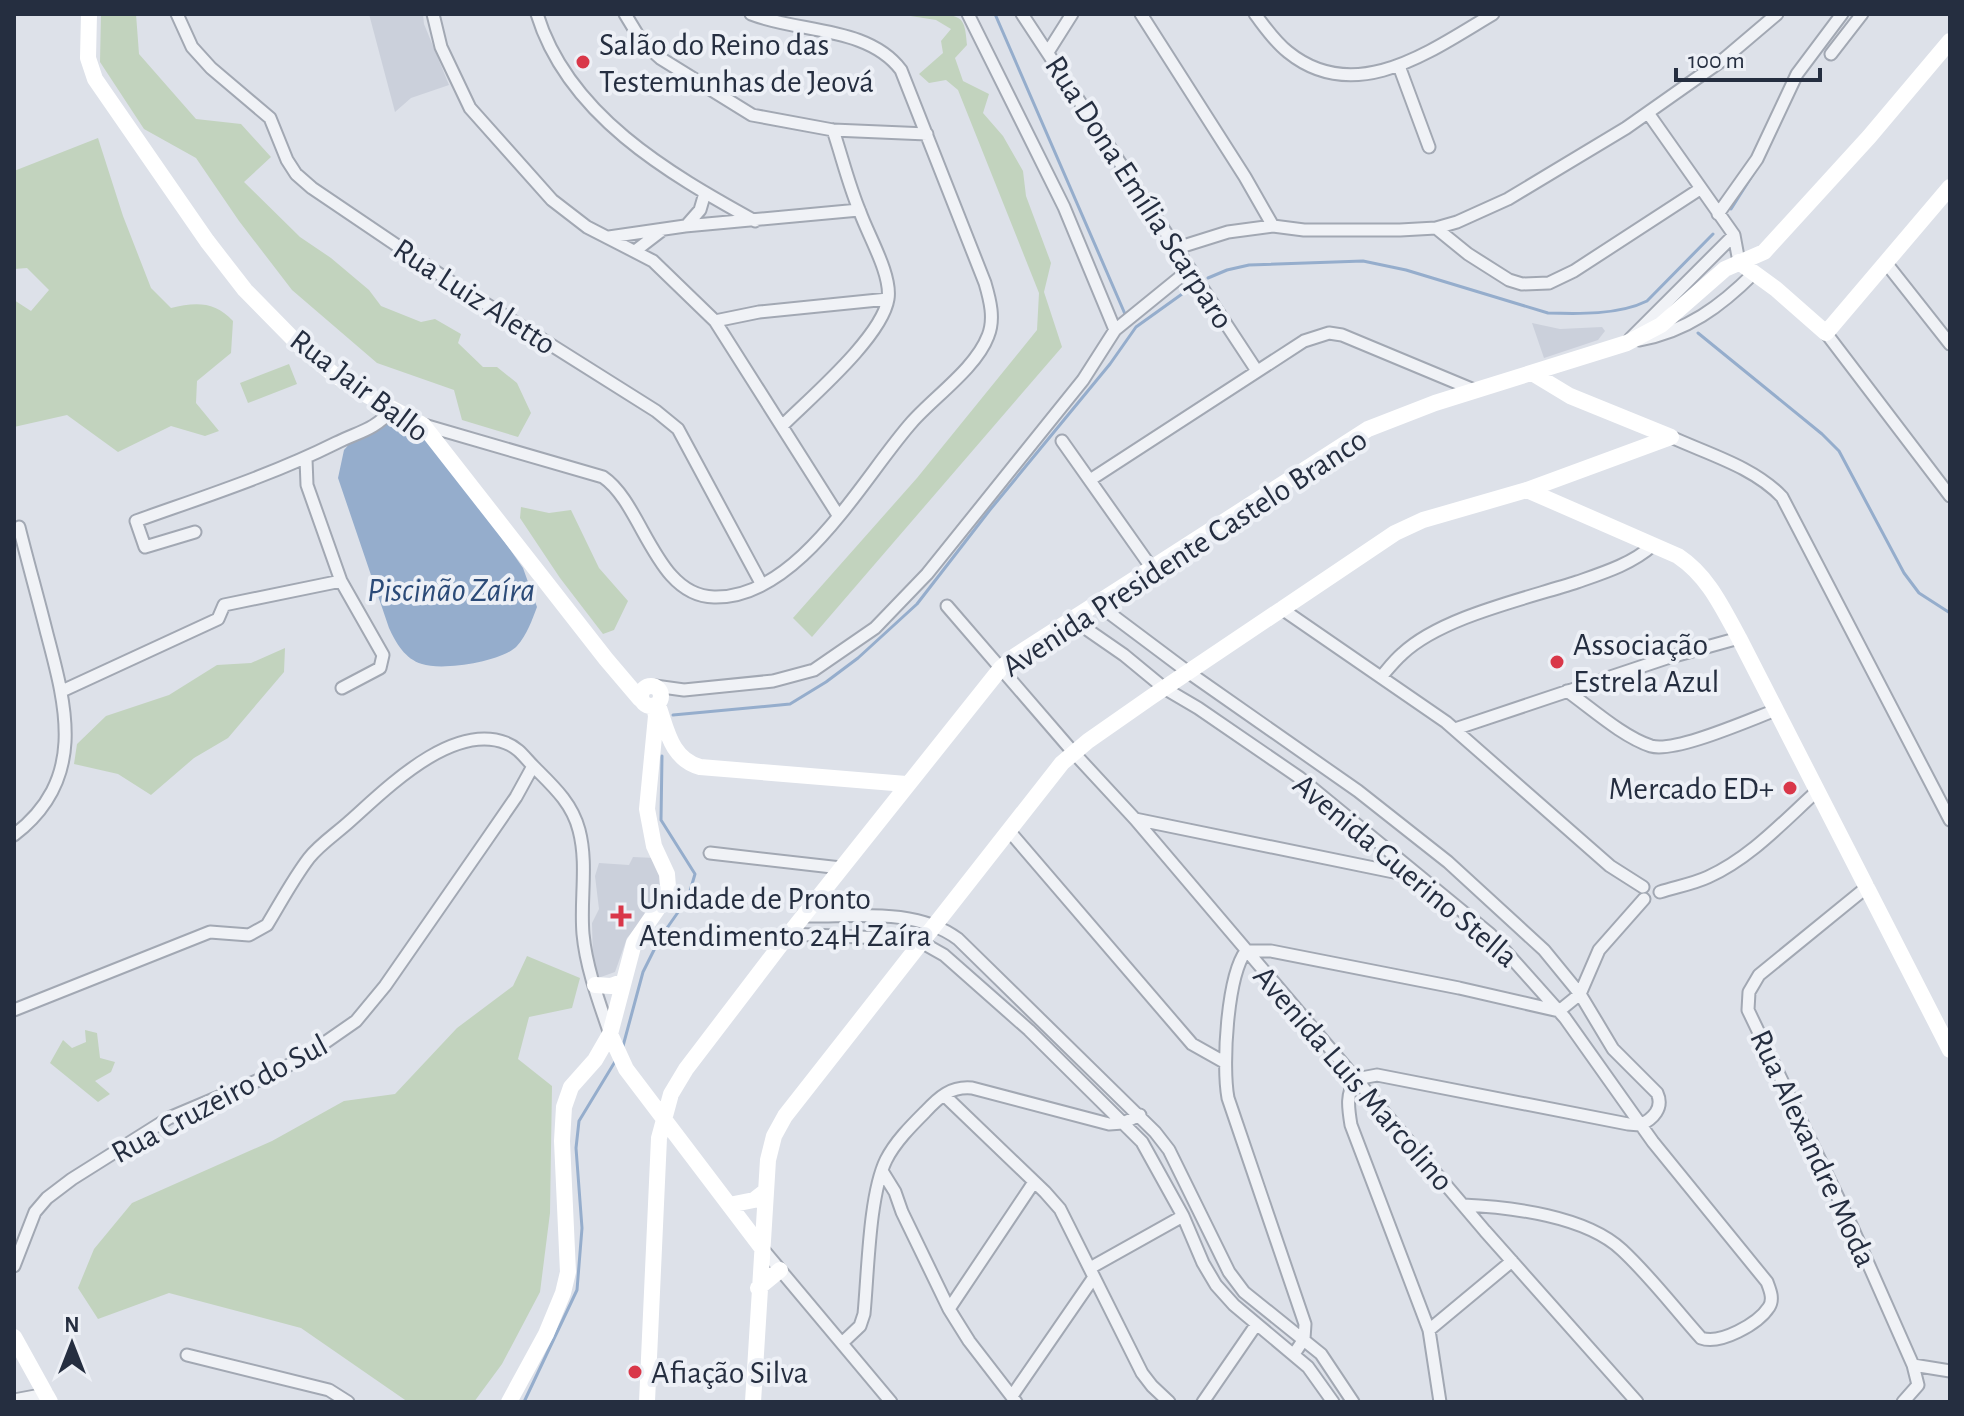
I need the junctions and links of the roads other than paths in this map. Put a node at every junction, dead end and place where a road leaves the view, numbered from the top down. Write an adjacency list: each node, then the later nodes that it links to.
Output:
1 (89, 14): 55 (street, Rua Jair Ballo)
2 (177, 14): 72 (street, Rua Luiz Aletto)
3 (433, 14): 35 (street)
4 (537, 14): 25 (street)
5 (625, 14): 21 (street)
6 (751, 14): 22 (street)
7 (968, 14): 46 (street)
8 (1022, 14): 17 (street, Rua Dona Emília Scarparo)
9 (1072, 14): 17 (street)
10 (1141, 14): 31 (street)
11 (1255, 14): 19 (street)
12 (1493, 14): 19 (street)
13 (1777, 14): 20 (street)
14 (1842, 14): 28 (street)
15 (1862, 14): 18 (street)
16 (1949, 45): 38 (street, Avenida Presidente Castelo Branco)
17 (1048, 52): 36 (street, Rua Dona Emília Scarparo)
18 (1831, 54)
19 (1399, 66): 23 (street)
20 (1648, 113): 24 (street); 32 (street)
21 (833, 130): 22 (street); 27 (street)
22 (927, 134): 66 (street)
23 (1429, 147)
24 (1700, 189): 28 (street); 32 (street)
25 (705, 193): 29 (street); 30 (street)
26 (1949, 193): 40 (street)
27 (859, 210): 29 (street); 44 (street)
28 (1718, 214): 34 (street)
29 (755, 221): 30 (street)
30 (685, 226): 33 (street)
31 (1273, 226): 32 (street); 36 (street)
32 (1436, 228)
33 (662, 230): 35 (street); 37 (street)
34 (1734, 235): 39 (street); 48 (street)
35 (607, 237): 37 (street)
36 (1177, 248): 41 (street, Rua Dona Emília Scarparo)
37 (635, 251): 45 (street)
38 (1764, 252): 39 (street, Avenida Presidente Castelo Branco); 43 (street)
39 (1739, 262): 42 (street); 48 (street, Avenida Presidente Castelo Branco)
40 (1886, 263): 47 (street); 49 (street)
41 (1190, 269): 46 (street); 51 (street, Rua Dona Emília Scarparo)
42 (1754, 273): 43 (street); 48 (street, Avenida Presidente Castelo Branco)
43 (1776, 289): 47 (street)
44 (888, 299): 45 (street); 57 (street)
45 (715, 321): 57 (street)
46 (1115, 330): 85 (street)
47 (1826, 333): 65 (street)
48 (1627, 343): 50 (street, Avenida Presidente Castelo Branco)
49 (1950, 344)
50 (1563, 363): 52 (street, Avenida Presidente Castelo Branco); 54 (street)
51 (1257, 371): 53 (street); 63 (street)
52 (1532, 373): 53 (street, Avenida Presidente Castelo Branco); 54 (street)
53 (1474, 390): 70 (street, Avenida Presidente Castelo Branco)
54 (1570, 396): 58 (street)
55 (393, 409): 56 (street, Rua Jair Ballo); 62 (street)
56 (423, 425): 72 (street); 85 (street, Rua Jair Ballo)
57 (783, 425): 66 (street)
58 (1647, 428): 59 (street); 61 (street)
59 (1671, 437): 61 (street); 93 (street)
60 (1062, 441): 63 (street)
61 (1625, 455): 64 (street)
62 (306, 459): 68 (street); 71 (street)
63 (1090, 480): 70 (street)
64 (1527, 490): 69 (street); 75 (street)
65 (1950, 496)
66 (838, 515): 72 (street)
67 (19, 527): 83 (street)
68 (195, 532)
69 (1653, 545): 77 (street); 80 (street)
70 (1151, 567): 73 (street, Avenida Presidente Castelo Branco)
71 (341, 581): 81 (street); 83 (street)
72 (762, 585)
73 (1096, 603): 76 (street, Avenida Presidente Castelo Branco); 79 (street, Avenida Guerino Stella)
74 (947, 606): 78 (street, Avenida Luis Marcolino)
75 (1282, 609): 79 (street); 80 (street)
76 (1072, 619): 78 (street, Avenida Presidente Castelo Branco); 82 (street, Avenida Guerino Stella)
77 (1739, 638): 84 (street); 86 (street)
78 (1001, 668): 88 (street, Avenida Luis Marcolino); 90 (street, Avenida Presidente Castelo Branco)
79 (1188, 672): 82 (street); 108 (street, Avenida Guerino Stella)
80 (1381, 677): 87 (street)
81 (342, 688)
82 (1164, 688): 88 (street); 98 (street, Avenida Guerino Stella)
83 (62, 691): 95 (street)
84 (1567, 691): 86 (street); 87 (street)
85 (651, 698): 90 (street); 106 (street)
86 (1776, 710): 91 (street)
87 (1455, 729): 100 (street)
88 (1073, 752): 92 (street, Avenida Luis Marcolino); 94 (street)
89 (533, 766): 107 (street); 109 (street); 131 (street, Rua Cruzeiro do Sul)
90 (906, 784): 97 (street, Avenida Presidente Castelo Branco)
91 (1816, 792): 99 (street); 100 (street)
92 (1135, 819): 98 (street); 105 (street, Avenida Luis Marcolino)
93 (1950, 820)
94 (1010, 832): 102 (street); 113 (street)
95 (14, 835)
96 (710, 853): 97 (street)
97 (841, 868): 101 (street, Avenida Presidente Castelo Branco)
98 (1422, 877): 110 (street, Avenida Guerino Stella)
99 (1867, 887): 112 (street); 143 (street, Rua Alexandre Moda)
100 (1643, 893): 108 (street)
101 (803, 916): 102 (street); 103 (street, Avenida Presidente Castelo Branco)
102 (935, 925): 104 (street); 116 (street)
103 (789, 934): 104 (street); 117 (street, Avenida Presidente Castelo Branco)
104 (921, 942): 118 (street); 122 (street)
105 (1246, 951): 110 (street); 113 (street); 114 (street, Avenida Luis Marcolino)
106 (622, 982): 107 (street); 111 (street)
107 (595, 985): 111 (street)
108 (1580, 994): 110 (street); 119 (street, Avenida Guerino Stella)
109 (14, 1010)
110 (1559, 1011): 119 (street, Avenida Guerino Stella)
111 (610, 1034): 117 (street); 149 (street)
112 (1950, 1050)
113 (1224, 1062): 139 (street)
114 (1356, 1079): 119 (street); 125 (street, Avenida Luis Marcolino); 137 (street)
115 (944, 1095): 118 (street); 120 (street); 121 (street)
116 (1140, 1115): 118 (street); 139 (street)
117 (663, 1121): 124 (street); 150 (street, Avenida Presidente Castelo Branco)
118 (1123, 1123): 127 (street)
119 (1640, 1125): 125 (street)
120 (882, 1171): 123 (street); 126 (street)
121 (1034, 1182): 133 (street); 135 (street)
122 (764, 1191): 124 (street); 128 (street); 129 (street)
123 (875, 1204): 126 (street); 140 (street)
124 (729, 1205): 128 (street)
125 (1463, 1205): 130 (street, Avenida Luis Marcolino)
126 (902, 1212): 135 (street)
127 (1183, 1216): 133 (street); 136 (street)
128 (746, 1227): 129 (street)
129 (761, 1247): 132 (street); 134 (street)
130 (1512, 1261): 137 (street); 158 (street, Avenida Luis Marcolino)
131 (14, 1266)
132 (780, 1270): 134 (street); 140 (street)
133 (1092, 1273): 146 (street); 153 (street)
134 (758, 1288): 151 (street)
135 (949, 1309): 146 (street)
136 (1256, 1325): 141 (street); 154 (street)
137 (1429, 1330): 157 (street)
138 (14, 1337): 145 (street)
139 (1304, 1339): 141 (street); 156 (street)
140 (842, 1343): 152 (street)
141 (1294, 1354): 155 (street)
142 (187, 1355): 148 (street)
143 (1913, 1365): 144 (street); 159 (street)
144 (1950, 1371)
145 (48, 1398): 147 (street)
146 (1014, 1399)
147 (14, 1400)
148 (348, 1402)
149 (509, 1402)
150 (647, 1402)
151 (753, 1402)
152 (891, 1402)
153 (1169, 1402)
154 (1203, 1402)
155 (1333, 1402)
156 (1353, 1402)
157 (1440, 1402)
158 (1637, 1402)
159 (1903, 1402)

